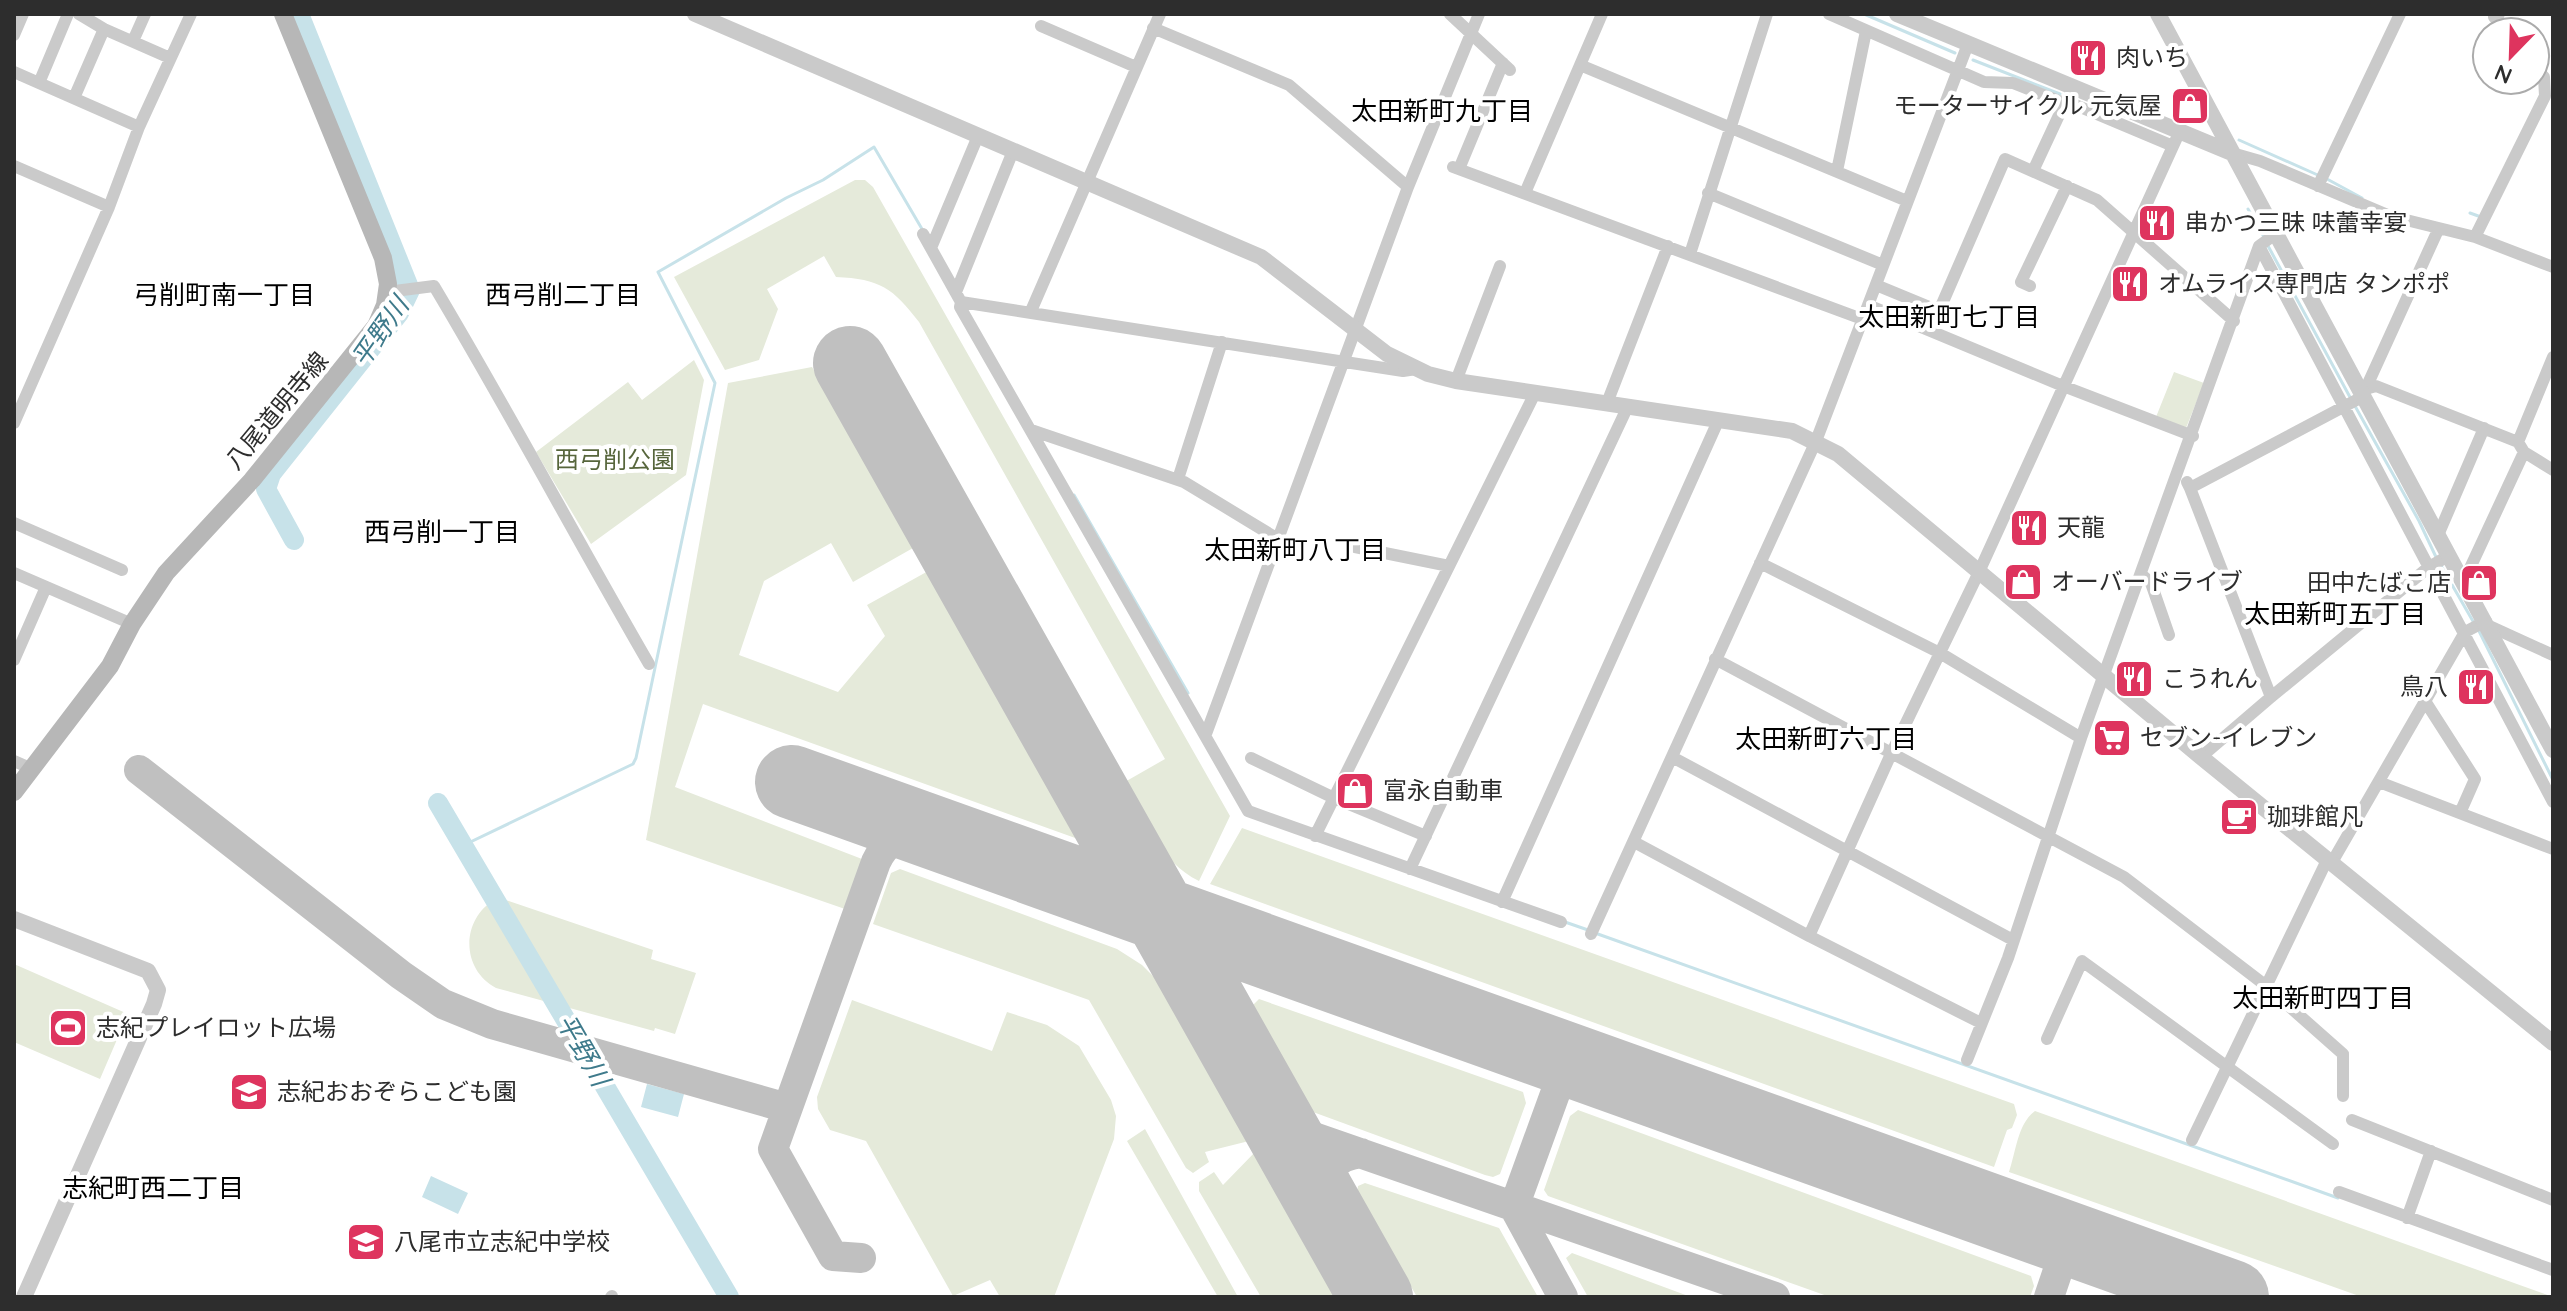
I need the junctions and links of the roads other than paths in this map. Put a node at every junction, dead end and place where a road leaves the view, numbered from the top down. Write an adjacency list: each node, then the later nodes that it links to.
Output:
1 (23, 14): 23 (street)
2 (68, 14): 31 (street)
3 (79, 14): 18 (street)
4 (145, 14): 24 (street)
5 (191, 14): 26 (street)
6 (283, 14): 65 (main road)
7 (695, 14): 37 (street)
8 (1160, 14): 20 (street)
9 (1450, 14): 21 (street)
10 (1479, 14): 21 (street)
11 (1602, 14): 27 (street)
12 (1767, 14): 36 (street)
13 (1829, 14): 22 (street)
14 (1897, 14): 17 (street)
15 (2158, 14): 40 (street)
16 (2400, 14): 44 (street)
17 (1920, 18): 25 (street)
18 (99, 21): 24 (street); 34 (street)
19 (1041, 26): 28 (street)
20 (1153, 28): 28 (street); 47 (street)
21 (1470, 31): 47 (street); 48 (street)
22 (1866, 31): 29 (street); 42 (street)
23 (14, 35)
24 (133, 41): 26 (street)
25 (1968, 44): 29 (street); 33 (street)
26 (170, 58): 35 (street)
27 (1580, 65): 36 (street); 48 (street)
28 (1136, 67): 45 (street)
29 (1958, 71): 33 (street); 50 (street)
30 (14, 72): 31 (street)
31 (39, 83): 34 (street)
32 (2549, 96): 55 (street)
33 (2067, 97): 38 (street); 43 (street)
34 (74, 98): 35 (street)
35 (139, 127): 51 (street)
36 (1730, 127): 42 (street); 49 (street)
37 (978, 136): 39 (street); 58 (street)
38 (2176, 139): 40 (street); 53 (street)
39 (1013, 151): 45 (street); 66 (street)
40 (2232, 153): 44 (street); 56 (street)
41 (14, 166): 51 (street)
42 (1837, 171): 50 (street)
43 (2033, 171): 46 (street); 63 (street)
44 (2321, 180): 52 (street)
45 (1088, 183): 68 (street); 72 (street)
46 (2067, 186): 53 (street); 64 (street)
47 (1408, 187): 72 (street)
48 (1525, 193): 57 (street)
49 (1708, 193): 59 (street); 60 (street)
50 (1907, 201): 60 (street)
51 (109, 207): 86 (street)
52 (2438, 230): 55 (street); 82 (street)
53 (2135, 233): 70 (street); 79 (street)
54 (923, 234): 58 (street)
55 (2475, 237): 62 (street)
56 (2267, 240): 70 (street); 71 (street)
57 (1668, 246): 59 (street); 83 (street)
58 (931, 248): 66 (street)
59 (1690, 254): 69 (street)
60 (1883, 265): 63 (street)
61 (1500, 266): 77 (street)
62 (2553, 267)
63 (1876, 285): 67 (street)
64 (2030, 286)
65 (395, 291): 116 (main road, 八尾道明寺線); 125 (street)
66 (958, 297): 68 (street); 89 (street)
67 (1868, 305): 69 (street); 79 (street)
68 (1031, 311): 73 (street)
69 (1862, 319): 91 (street)
70 (2234, 321): 90 (street)
71 (2316, 326): 82 (street); 82 (street)
72 (1357, 331): 75 (street); 76 (street)
73 (1222, 342): 75 (street); 99 (street)
74 (2553, 357): 78 (street)
75 (1345, 362): 76 (street); 104 (street)
76 (1416, 369): 77 (street)
77 (1456, 381): 81 (street)
78 (2539, 385): 80 (street); 93 (street)
79 (2063, 386): 90 (street); 111 (street)
80 (2553, 392)
81 (1535, 393): 83 (street); 108 (street)
82 (2358, 396): 87 (street); 88 (street); 101 (street)
83 (1607, 403): 84 (street)
84 (1628, 406): 85 (street); 147 (street)
85 (1719, 419): 91 (street); 154 (street)
86 (14, 423)
87 (2370, 428): 92 (street); 94 (street)
88 (2484, 428): 93 (street); 103 (street)
89 (1031, 430): 99 (street); 132 (street)
90 (2193, 436): 96 (street)
91 (1816, 441): 107 (street); 111 (street)
92 (2385, 444): 94 (street); 95 (street)
93 (2521, 447): 98 (street); 114 (street)
94 (2369, 452): 97 (street)
95 (2395, 462): 97 (street); 100 (street)
96 (2181, 468): 101 (street); 113 (street)
97 (2379, 470): 100 (street)
98 (2553, 470)
99 (1178, 479): 104 (street)
100 (2401, 486): 103 (street); 109 (street)
101 (2190, 488): 129 (street)
102 (14, 523): 110 (street)
103 (2439, 533): 106 (street)
104 (1278, 539): 132 (street)
105 (1355, 547): 108 (street)
106 (2446, 557): 109 (street); 114 (street)
107 (1760, 563): 120 (street); 122 (street)
108 (1449, 566): 143 (street)
109 (2429, 567): 118 (street); 129 (street)
110 (122, 570)
111 (1979, 572): 120 (street); 127 (street)
112 (14, 573): 115 (street)
113 (2142, 575): 119 (street); 127 (street)
114 (2464, 581): 117 (street)
115 (46, 587): 116 (street); 123 (street)
116 (132, 624): 139 (main road, 八尾道明寺線)
117 (2484, 624): 118 (street); 121 (street); 124 (street)
118 (2465, 632): 126 (street); 131 (street)
119 (2169, 635)
120 (1940, 653): 133 (street); 135 (street)
121 (2553, 655)
122 (1715, 659): 135 (street); 136 (street)
123 (14, 660)
124 (2502, 663): 126 (street); 128 (street)
125 (649, 664)
126 (2485, 672): 130 (street)
127 (2105, 677): 133 (street); 137 (street)
128 (2517, 691): 130 (street); 134 (street)
129 (2271, 697): 137 (street)
130 (2500, 700): 141 (street)
131 (2425, 701): 140 (street); 145 (street)
132 (1206, 734): 146 (street)
133 (2081, 738): 148 (street)
134 (2553, 750)
135 (1891, 754): 148 (street); 151 (street)
136 (1672, 757): 149 (street); 151 (street)
137 (2201, 757): 152 (street)
138 (1251, 758): 143 (street)
139 (22, 764): 142 (main road, 八尾道明寺線)
140 (2379, 782): 145 (street); 152 (street)
141 (2549, 784): 144 (street)
142 (14, 792)
143 (1334, 798): 146 (street); 147 (street)
144 (2553, 802)
145 (2460, 813): 150 (street)
146 (1315, 836): 153 (street)
147 (1426, 836): 153 (street)
148 (2047, 838): 159 (street); 160 (street)
149 (1634, 842): 157 (street); 158 (street)
150 (2553, 849)
151 (1846, 851): 158 (street); 159 (street)
152 (2329, 862): 160 (street); 163 (street)
153 (1410, 869): 154 (street)
154 (1502, 902): 156 (street)
155 (14, 919): 175 (street)
156 (1561, 922)
157 (1591, 934)
158 (1809, 936): 161 (street)
159 (2013, 940): 161 (street)
160 (2265, 985): 165 (street); 166 (street)
161 (1981, 1023): 164 (street)
162 (2047, 1039): 165 (street)
163 (2553, 1043)
164 (1967, 1060)
165 (2227, 1067): 168 (street); 169 (street)
166 (2343, 1096)
167 (2352, 1120): 170 (street)
168 (2192, 1140)
169 (2333, 1144)
170 (2431, 1151): 172 (street); 173 (street)
171 (2339, 1192): 173 (street)
172 (2553, 1200)
173 (2407, 1218): 174 (street)
174 (2553, 1270)
175 (24, 1297)

